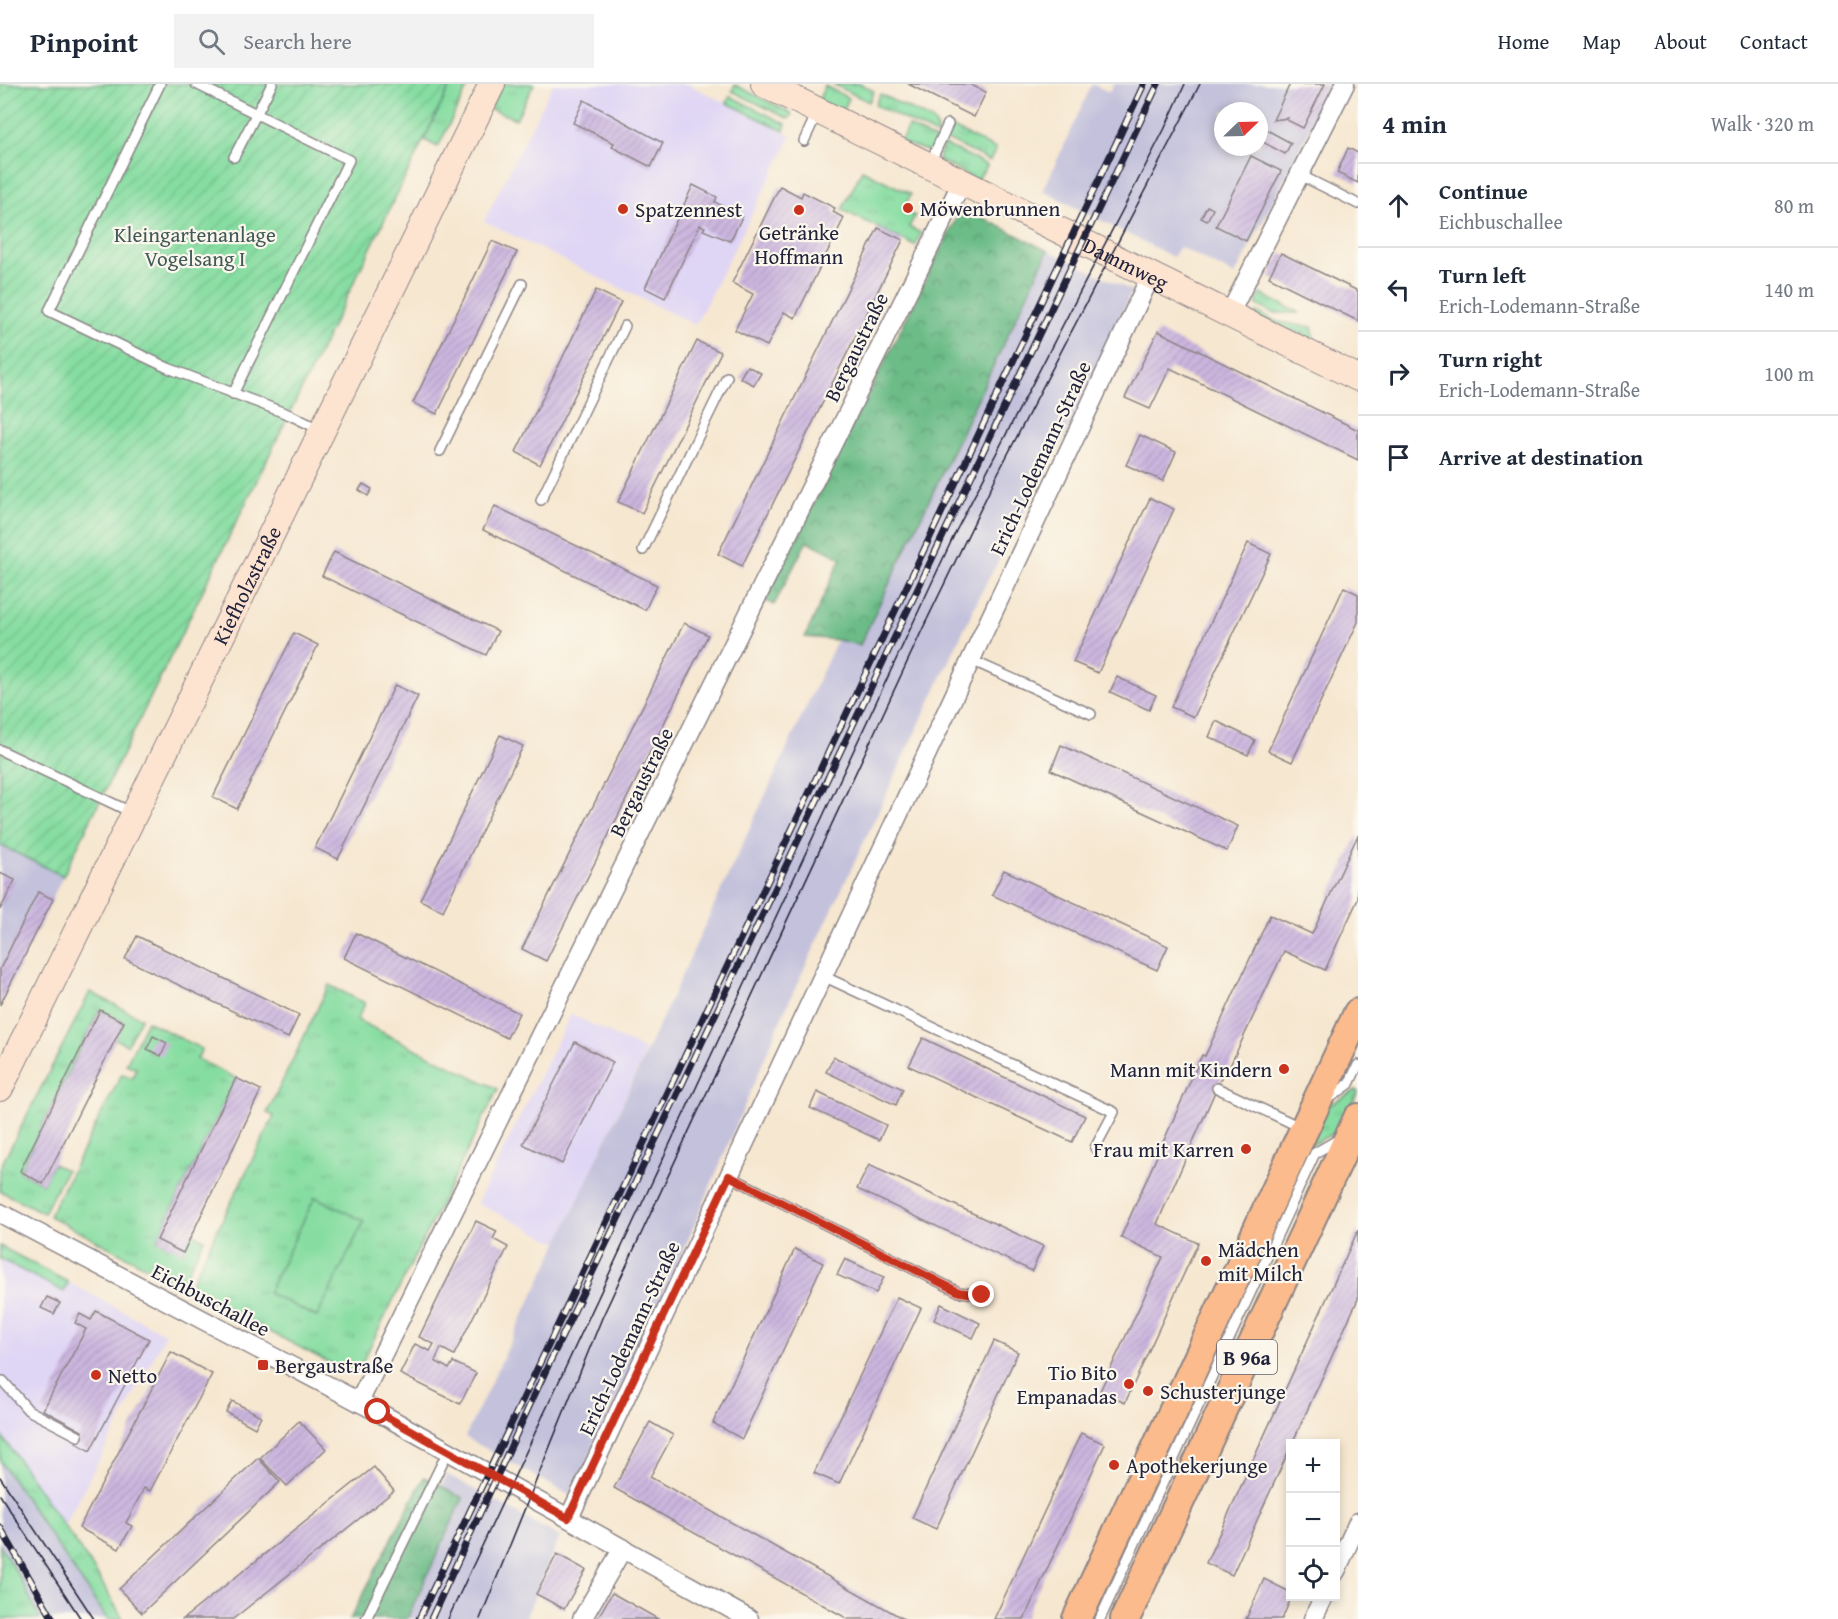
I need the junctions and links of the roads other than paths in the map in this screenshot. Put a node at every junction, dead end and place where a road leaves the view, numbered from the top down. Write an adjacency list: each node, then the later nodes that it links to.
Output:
1 (160, 84): 22 (lane)
2 (196, 84): 8 (lane)
3 (272, 84): 8 (lane)
4 (492, 84): 23 (street, Kiefholzstraße)
5 (764, 84): 7 (street, Dammweg)
6 (1346, 84): 13 (street)
7 (819, 111): 10 (lane); 12 (street, Dammweg)
8 (258, 113): 11 (lane); 22 (lane)
9 (948, 124): 12 (lane)
10 (804, 141)
11 (234, 157)
12 (928, 166): 14 (street, Dammweg)
13 (1300, 175): 15 (lane); 18 (street)
14 (962, 182): 16 (street, Dammweg); 43 (street, Bergaustraße)
15 (1358, 204)
16 (1151, 275): 18 (street, Dammweg); 27 (street, Erich-Lodemann-Straße)
17 (522, 284): 24 (lane)
18 (1229, 315): 21 (street, Dammweg)
19 (625, 326): 25 (lane)
20 (727, 377): 26 (lane)
21 (1358, 378)
22 (233, 394): 23 (lane)
23 (323, 431): 30 (street, Kiefholzstraße)
24 (440, 451)
25 (541, 500)
26 (643, 550)
27 (971, 660): 28 (lane); 31 (street, Erich-Lodemann-Straße)
28 (1091, 714)
29 (0, 750): 30 (lane)
30 (135, 814): 34 (street, Kiefholzstraße)
31 (823, 976): 38 (lane); 39 (street, Erich-Lodemann-Straße)
32 (1358, 1013): 36 (main road, B 96a)
33 (1358, 1065): 36 (lane)
34 (0, 1088)
35 (1217, 1088): 36 (lane)
36 (1309, 1119): 54 (main road, B 96a)
37 (1355, 1125): 55 (lane); 56 (main road, B 96a)
38 (1095, 1148)
39 (729, 1176): 41 (lane); 46 (street, Erich-Lodemann-Straße)
40 (0, 1213): 43 (street, Eichbuschallee)
41 (982, 1295)
42 (3, 1381): 44 (lane)
43 (359, 1402): 45 (street, Eichbuschallee)
44 (78, 1436)
45 (448, 1451): 46 (street, Eichbuschallee); 51 (lane)
46 (568, 1518): 48 (street, Eichbuschallee)
47 (1358, 1522): 49 (street)
48 (622, 1548): 52 (street); 53 (street, Eichbuschallee)
49 (1340, 1560)
50 (1322, 1601): 57 (street)
51 (366, 1619)
52 (582, 1619)
53 (749, 1619)
54 (1077, 1619)
55 (1100, 1619)
56 (1125, 1619)
57 (1313, 1619)

